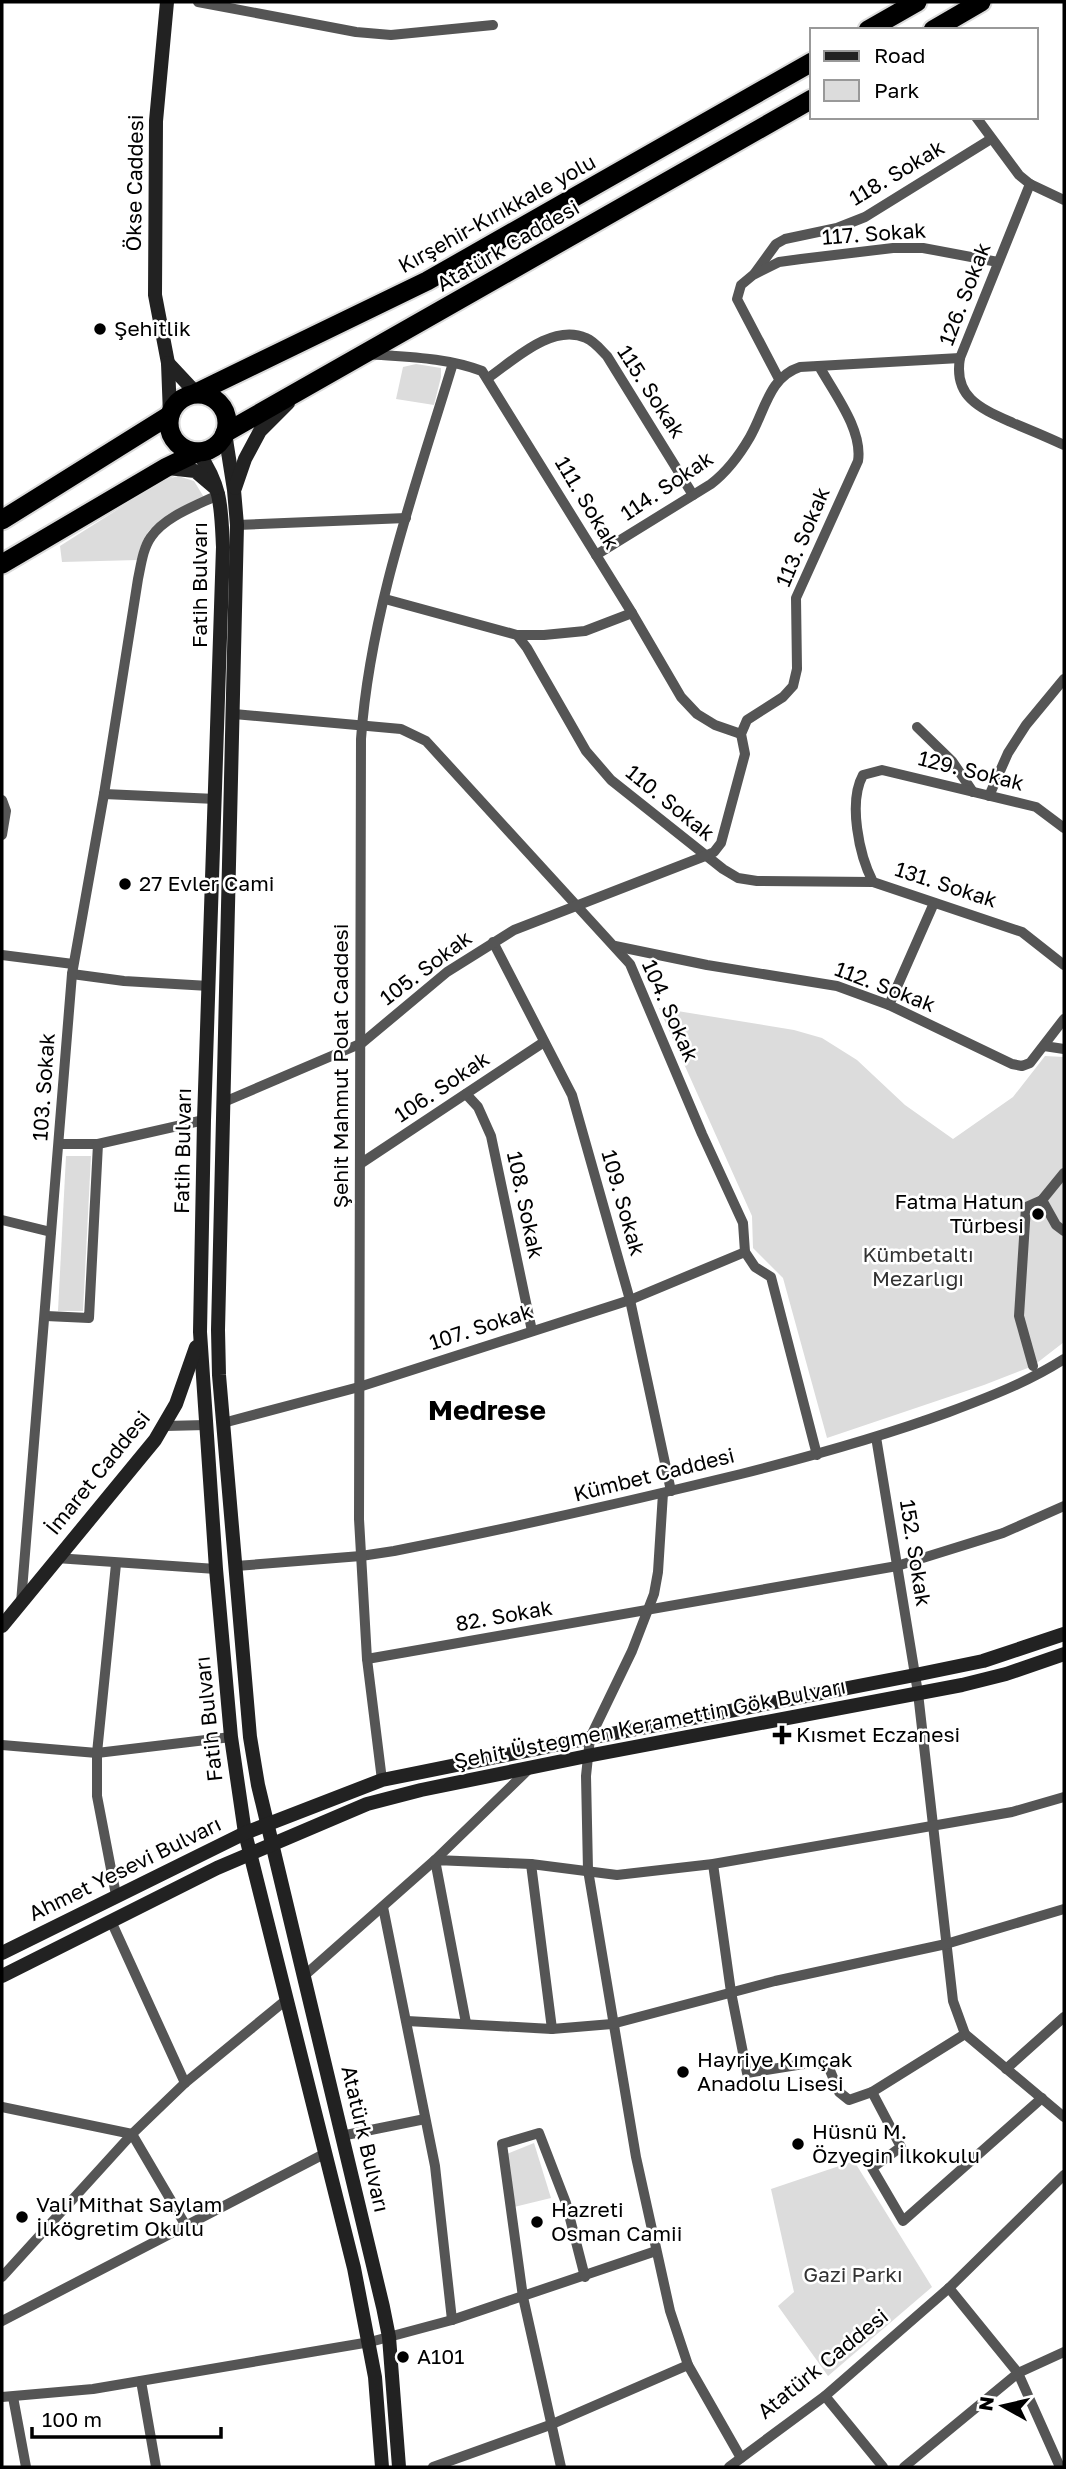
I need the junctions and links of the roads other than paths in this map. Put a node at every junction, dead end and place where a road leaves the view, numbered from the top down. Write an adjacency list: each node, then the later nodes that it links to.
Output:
1 (167, 2): 18 (main road, Ökse Caddesi)
2 (198, 2): 5 (street)
3 (917, 2): 6 (highway)
4 (981, 2): 7 (highway)
5 (493, 25)
6 (872, 28)
7 (936, 28)
8 (810, 63): 24 (highway, Kırşehir-Kırıkkale yolu)
9 (810, 100): 16 (highway, Atatürk Caddesi)
10 (977, 119): 11 (street)
11 (991, 139): 12 (street); 15 (street, 118. Sokak)
12 (1030, 184): 13 (street); 14 (street, 126. Sokak)
13 (1064, 200)
14 (998, 262): 15 (street, 117. Sokak); 17 (street, 126. Sokak)
15 (753, 275): 22 (street, 118. Sokak)
16 (364, 354): 19 (street); 23 (highway, Atatürk Caddesi)
17 (960, 358): 20 (street); 27 (street, 126. Sokak)
18 (168, 363): 24 (main road); 25 (main road, Ökse Caddesi)
19 (453, 363): 21 (street); 33 (street, Şehit Mahmut Polat Caddesi)
20 (820, 366): 22 (street); 45 (street, 113. Sokak)
21 (488, 378): 32 (street, 115. Sokak); 36 (street, 111. Sokak)
22 (779, 379): 32 (street, 114. Sokak)
23 (304, 389): 26 (highway, Atatürk Caddesi); 30 (main road)
24 (196, 393): 25 (highway); 26 (highway)
25 (170, 415): 28 (highway); 34 (highway)
26 (225, 433): 28 (highway); 30 (main road, Fatih Bulvarı)
27 (1064, 444)
28 (198, 452): 29 (highway); 31 (main road, Fatih Bulvarı)
29 (167, 467): 31 (main road); 37 (highway)
30 (234, 489): 35 (main road, Fatih Bulvarı)
31 (220, 494): 48 (street, 103. Sokak); 50 (main road, Fatih Bulvarı)
32 (693, 495): 36 (street, 114. Sokak)
33 (406, 519): 35 (street); 38 (street, Şehit Mahmut Polat Caddesi)
34 (2, 520)
35 (237, 526): 42 (main road, Fatih Bulvarı)
36 (596, 555): 39 (street, 111. Sokak)
37 (2, 564)
38 (385, 599): 40 (street); 43 (street, Şehit Mahmut Polat Caddesi)
39 (632, 613): 40 (street); 45 (street, 111. Sokak)
40 (516, 635): 54 (street, 110. Sokak)
41 (1064, 679): 49 (street)
42 (234, 714): 43 (street, 104. Sokak); 71 (main road, Fatih Bulvarı)
43 (362, 724): 57 (street, 104. Sokak); 67 (street, Şehit Mahmut Polat Caddesi)
44 (917, 727): 47 (street)
45 (741, 734): 54 (street)
46 (863, 775): 47 (street, 129. Sokak); 55 (street, 131. Sokak)
47 (973, 792): 49 (street, 129. Sokak)
48 (104, 794): 50 (street); 62 (street, 103. Sokak)
49 (989, 796): 52 (street, 129. Sokak)
50 (216, 799): 63 (main road, Fatih Bulvarı)
51 (2, 800): 53 (street)
52 (1064, 828)
53 (2, 835)
54 (705, 856): 55 (street, 110. Sokak); 57 (street)
55 (873, 882): 56 (street, 131. Sokak)
56 (934, 903): 61 (street, 131. Sokak); 64 (street)
57 (578, 906): 58 (street, 105. Sokak); 59 (street, 104. Sokak)
58 (493, 942): 66 (street, 109. Sokak); 67 (street, 105. Sokak)
59 (615, 946): 64 (street, 112. Sokak); 81 (street, 104. Sokak)
60 (2, 955): 62 (street)
61 (1064, 965)
62 (73, 969): 63 (street); 73 (street, 103. Sokak)
63 (209, 986): 72 (main road, Fatih Bulvarı)
64 (889, 1005): 68 (street, 112. Sokak)
65 (1064, 1019): 68 (street, 112. Sokak)
66 (544, 1042): 70 (street, 106. Sokak); 82 (street, 109. Sokak)
67 (362, 1043): 71 (street, 105. Sokak); 75 (street, Şehit Mahmut Polat Caddesi)
68 (1044, 1046): 69 (street)
69 (1064, 1049)
70 (466, 1094): 75 (street, 106. Sokak); 84 (street, 108. Sokak)
71 (224, 1102): 89 (main road, Fatih Bulvarı)
72 (204, 1120): 74 (street); 85 (main road, Fatih Bulvarı)
73 (59, 1144): 74 (street); 80 (street, 103. Sokak)
74 (98, 1144): 83 (street)
75 (360, 1164): 88 (street, Şehit Mahmut Polat Caddesi)
76 (1064, 1173): 77 (street)
77 (1042, 1200): 79 (street); 87 (street)
78 (2, 1220): 80 (street)
79 (1064, 1231)
80 (51, 1232): 83 (street, 103. Sokak)
81 (745, 1252): 82 (street, 107. Sokak); 93 (street)
82 (630, 1300): 84 (street, 107. Sokak); 94 (street, 109. Sokak)
83 (46, 1316): 102 (street, 103. Sokak)
84 (533, 1331): 88 (street, 107. Sokak)
85 (200, 1332): 90 (main road, Fatih Bulvarı); 91 (main road, İmaret Caddesi)
86 (1064, 1359): 92 (street, Kümbet Caddesi)
87 (1033, 1366)
88 (359, 1387): 89 (street, 107. Sokak); 96 (street, Şehit Mahmut Polat Caddesi)
89 (223, 1423): 99 (main road, Fatih Bulvarı)
90 (206, 1425): 91 (street); 101 (main road, Fatih Bulvarı)
91 (165, 1426): 97 (main road, İmaret Caddesi)
92 (876, 1437): 93 (street, Kümbet Caddesi); 100 (street, 152. Sokak)
93 (817, 1455): 94 (street, Kümbet Caddesi)
94 (667, 1492): 96 (street, Kümbet Caddesi); 103 (street, 109. Sokak)
95 (1064, 1506): 100 (street, 82. Sokak)
96 (361, 1556): 99 (street, Kümbet Caddesi); 107 (street, Şehit Mahmut Polat Caddesi)
97 (56, 1559): 98 (street); 102 (main road, İmaret Caddesi)
98 (116, 1564): 101 (street); 113 (street)
99 (236, 1566): 118 (main road, Fatih Bulvarı)
100 (897, 1566): 103 (street, 82. Sokak); 108 (street, 152. Sokak)
101 (216, 1569): 110 (main road, Fatih Bulvarı)
102 (21, 1603): 104 (main road, İmaret Caddesi)
103 (648, 1610): 107 (street, 82. Sokak); 111 (street, 109. Sokak)
104 (2, 1626)
105 (1064, 1634): 108 (main road, Şehit Üsteğmen Keramettin Gök Bulvarı)
106 (1064, 1654): 109 (main road, Şehit Üsteğmen Keramettin Gök Bulvarı)
107 (367, 1659): 116 (street, Şehit Mahmut Polat Caddesi)
108 (915, 1675): 109 (street, 152. Sokak); 111 (main road, Şehit Üsteğmen Keramettin Gök Bulvarı)
109 (918, 1693): 114 (main road, Şehit Üsteğmen Keramettin Gök Bulvarı); 119 (street, 152. Sokak)
110 (231, 1737): 113 (street); 120 (main road, Fatih Bulvarı)
111 (590, 1738): 114 (street, 109. Sokak); 116 (main road, Şehit Üsteğmen Keramettin Gök Bulvarı)
112 (2, 1745): 113 (street)
113 (97, 1753): 127 (street)
114 (587, 1756): 115 (main road, Şehit Üsteğmen Keramettin Gök Bulvarı); 126 (street, 109. Sokak)
115 (528, 1769): 121 (main road, Şehit Üsteğmen Keramettin Gök Bulvarı); 123 (street)
116 (382, 1780): 118 (main road, Şehit Üsteğmen Keramettin Gök Bulvarı)
117 (1064, 1797): 119 (street)
118 (268, 1824): 120 (main road, Ahmet Yesevi Bulvarı); 121 (main road, Atatürk Bulvarı)
119 (933, 1825): 125 (street); 131 (street, 152. Sokak)
120 (245, 1833): 122 (main road, Fatih Bulvarı); 127 (main road, Ahmet Yesevi Bulvarı)
121 (273, 1843): 122 (main road, Şehit Üsteğmen Keramettin Gök Bulvarı); 134 (main road, Atatürk Bulvarı)
122 (250, 1854): 130 (main road, Ahmet Yesevi Bulvarı); 136 (main road, Atatürk Bulvarı)
123 (435, 1860): 124 (street); 128 (street); 139 (street)
124 (531, 1864): 126 (street); 141 (street)
125 (713, 1864): 126 (street); 135 (street)
126 (588, 1870): 140 (street, 109. Sokak)
127 (116, 1895): 132 (main road, Ahmet Yesevi Bulvarı)
128 (383, 1907): 134 (street); 138 (street)
129 (1064, 1909): 131 (street)
130 (111, 1921): 133 (main road, Ahmet Yesevi Bulvarı); 144 (street)
131 (946, 1944): 135 (street); 142 (street, 152. Sokak)
132 (2, 1953)
133 (2, 1976)
134 (305, 1976): 151 (main road, Atatürk Bulvarı)
135 (731, 1992): 140 (street); 145 (street)
136 (286, 2000): 144 (street); 152 (main road, Atatürk Bulvarı)
137 (1064, 2017): 143 (street)
138 (407, 2021): 139 (street); 149 (street)
139 (466, 2023): 141 (street)
140 (612, 2024): 141 (street); 155 (street, 109. Sokak)
141 (552, 2029)
142 (965, 2034): 143 (street); 145 (street)
143 (1006, 2068): 146 (street)
144 (185, 2083): 150 (street)
145 (872, 2092): 146 (street)
146 (1042, 2098): 148 (street)
147 (2, 2107): 150 (street)
148 (1064, 2117)
149 (425, 2119): 151 (street); 162 (street)
150 (132, 2134): 154 (street); 156 (street)
151 (341, 2136): 163 (main road, Atatürk Bulvarı)
152 (324, 2154): 154 (street); 164 (main road, Atatürk Bulvarı)
153 (1064, 2175): 159 (street, Atatürk Caddesi)
154 (186, 2226): 161 (street)
155 (656, 2251): 158 (street); 166 (street, 109. Sokak)
156 (7, 2264): 157 (street)
157 (2, 2277)
158 (585, 2277): 160 (street); 160 (street)
159 (949, 2288): 167 (street); 169 (street, Atatürk Caddesi)
160 (523, 2297): 162 (street); 171 (street)
161 (2, 2320)
162 (452, 2320): 163 (street)
163 (389, 2337): 164 (street); 176 (main road, Atatürk Bulvarı)
164 (370, 2342): 168 (street); 175 (main road, Atatürk Bulvarı)
165 (1064, 2352): 167 (street)
166 (688, 2365): 171 (street); 172 (street, 109. Sokak)
167 (1018, 2373): 181 (street); 182 (street)
168 (142, 2381): 170 (street); 174 (street)
169 (825, 2396): 172 (street, Atatürk Caddesi); 180 (street)
170 (7, 2397): 173 (street)
171 (550, 2425): 177 (street); 178 (street)
172 (741, 2458): 179 (street, Atatürk Caddesi)
173 (26, 2467)
174 (156, 2467)
175 (382, 2467)
176 (399, 2467)
177 (433, 2467)
178 (561, 2467)
179 (729, 2467)
180 (883, 2467)
181 (904, 2467)
182 (1060, 2467)

